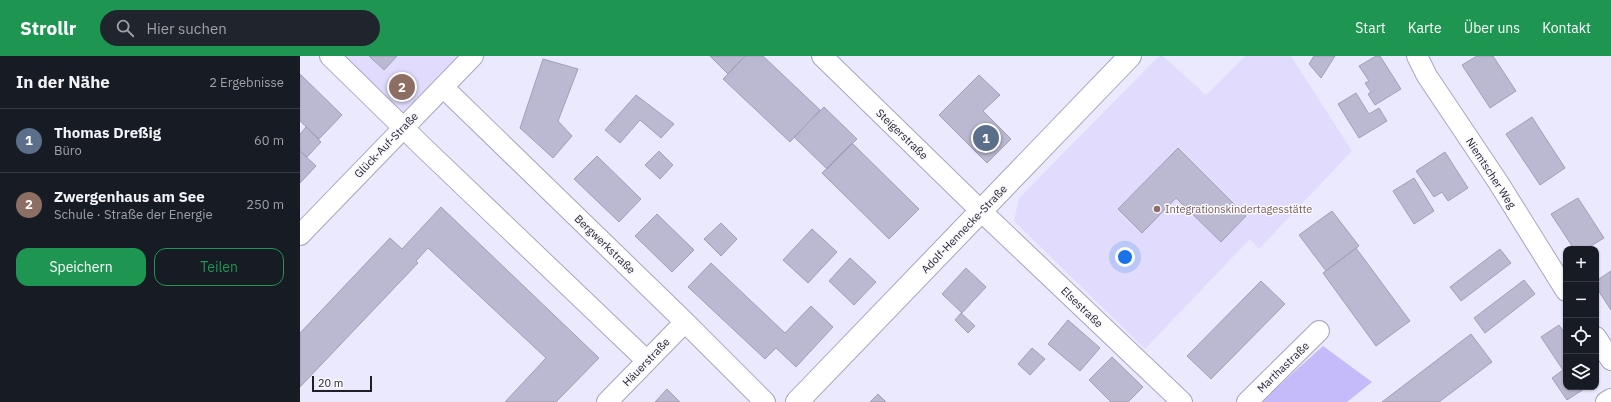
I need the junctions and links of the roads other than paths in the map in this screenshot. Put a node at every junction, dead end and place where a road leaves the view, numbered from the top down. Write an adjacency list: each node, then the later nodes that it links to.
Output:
1 (330, 56): 7 (street)
2 (473, 56): 6 (street, Glück-Auf-Straße)
3 (822, 56): 8 (street, Steigerstraße)
4 (1130, 56): 8 (street, Adolf-Hennecke-Straße)
5 (1417, 56): 10 (street, Niemtscher Weg)
6 (444, 87): 7 (street, Glück-Auf-Straße); 11 (street, Bergwerkstraße)
7 (403, 127): 9 (street, Glück-Auf-Straße); 14 (street)
8 (981, 211): 19 (street, Adolf-Hennecke-Straße); 20 (street, Elsestraße)
9 (300, 235)
10 (1563, 286)
11 (685, 322): 14 (street, Häuerstraße); 18 (street, Bergwerkstraße)
12 (1320, 331): 21 (street, Marthastraße)
13 (1599, 342): 15 (street)
14 (647, 360): 17 (street, Häuerstraße)
15 (1611, 360)
16 (1611, 399): 22 (street)
17 (607, 402)
18 (764, 402)
19 (797, 402)
20 (1182, 402)
21 (1247, 402)
22 (1606, 402)

